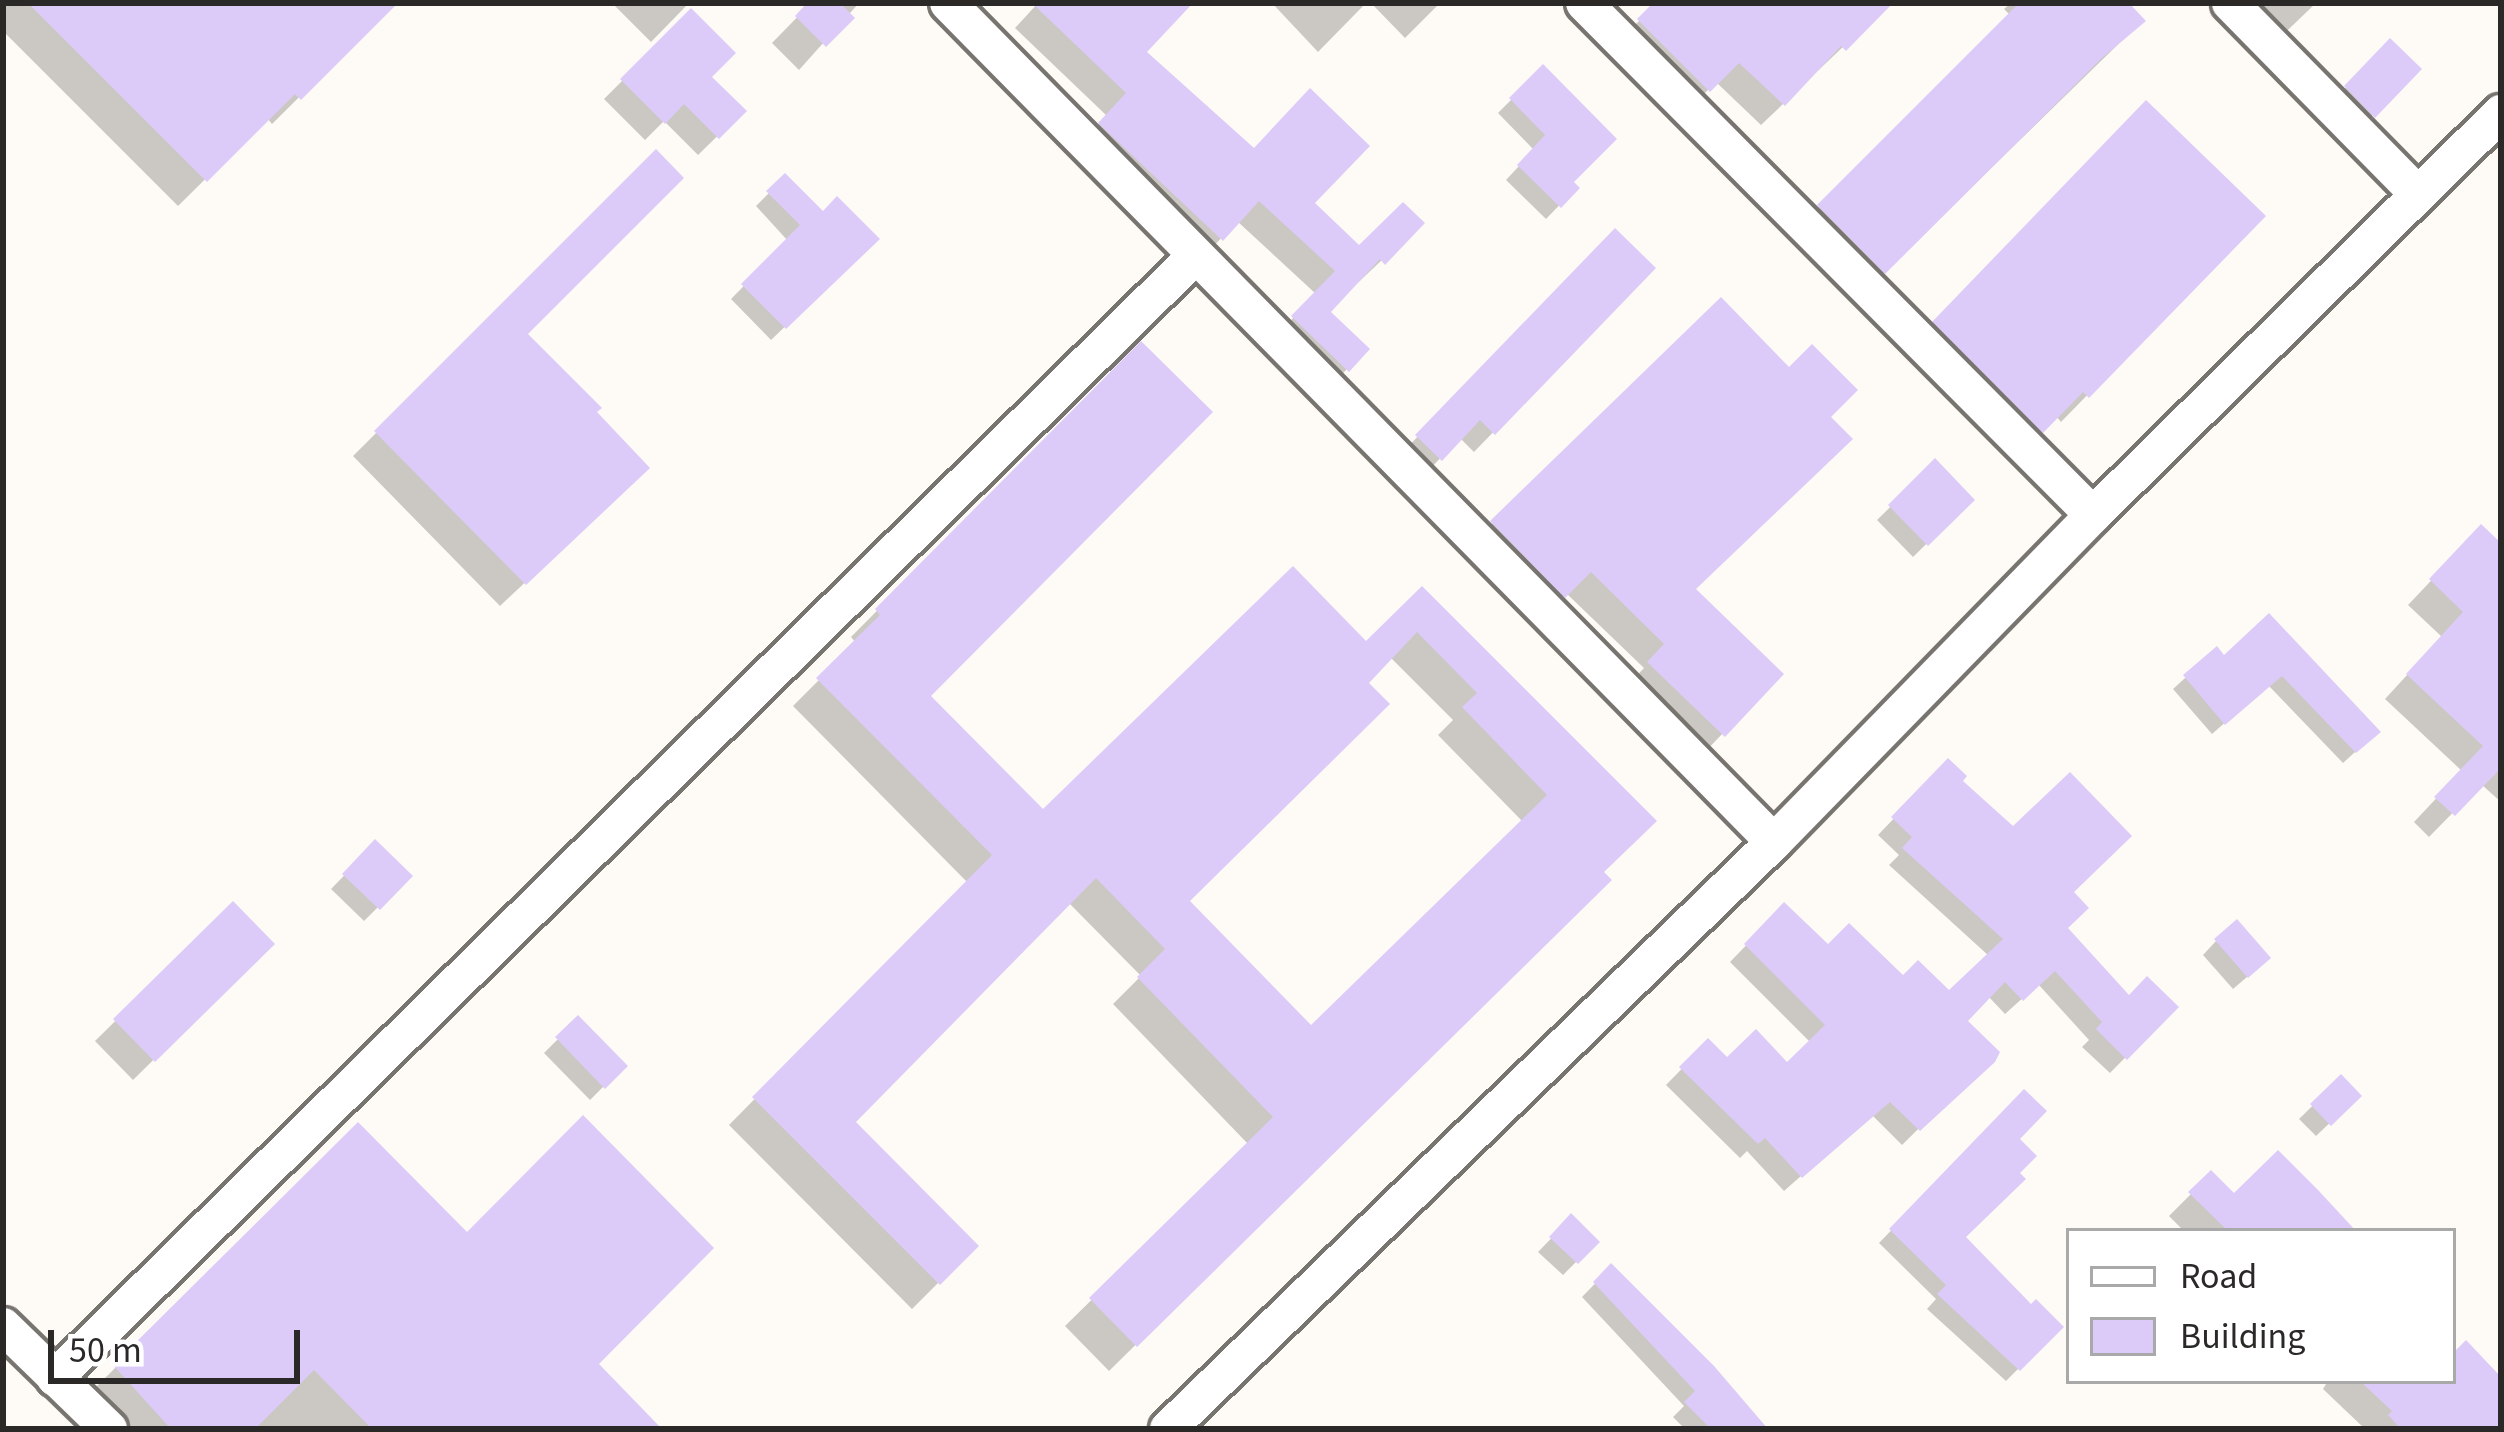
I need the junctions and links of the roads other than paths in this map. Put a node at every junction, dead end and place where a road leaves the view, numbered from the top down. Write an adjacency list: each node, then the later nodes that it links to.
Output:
1 (948, 3): 6 (street)
2 (1584, 3): 7 (street)
3 (2230, 3): 5 (street)
4 (2501, 112): 5 (street)
5 (2415, 191): 7 (street)
6 (1194, 257): 8 (street); 10 (street)
7 (2092, 515): 8 (street)
8 (1774, 842): 12 (street)
9 (3, 1326): 10 (street)
10 (55, 1378): 11 (street)
11 (109, 1429)
12 (1168, 1429)

